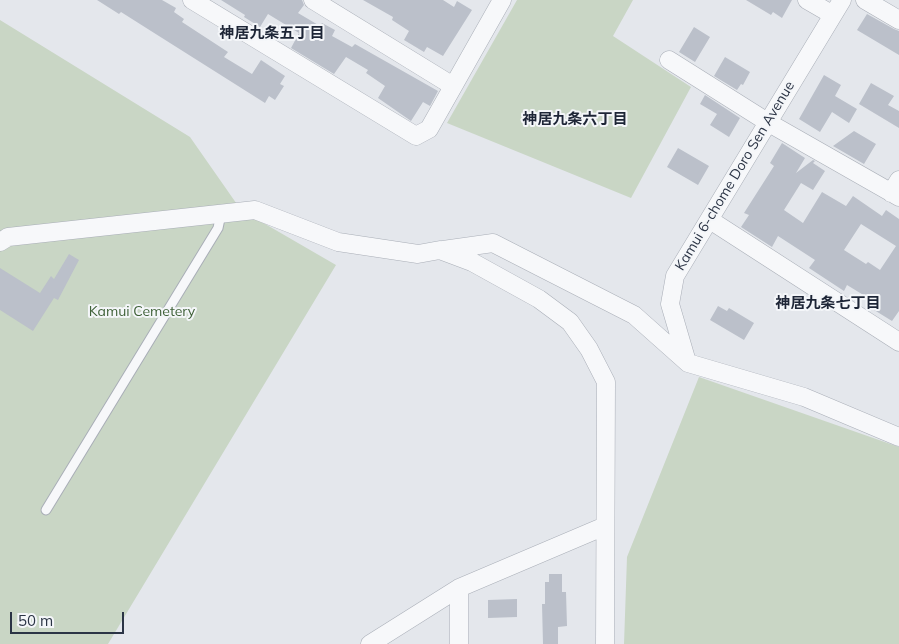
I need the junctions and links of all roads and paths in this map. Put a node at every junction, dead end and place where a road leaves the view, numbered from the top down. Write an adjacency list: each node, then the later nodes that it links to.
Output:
1 (192, 0): 10 (street)
2 (314, 0): 10 (street)
3 (502, 0): 10 (street)
4 (807, 0): 7 (street)
5 (842, 0): 7 (street, Kamui 6-chome Doro Sen Avenue)
6 (864, 0): 8 (street)
7 (833, 15): 11 (street, Kamui 6-chome Doro Sen Avenue)
8 (899, 20)
9 (670, 60): 11 (street)
10 (453, 86)
11 (768, 122): 12 (street); 14 (street, Kamui 6-chome Doro Sen Avenue)
12 (896, 190)
13 (221, 214): 15 (street); 16 (street); 20 (lane)
14 (710, 220): 17 (street); 18 (street, Kamui 6-chome Doro Sen Avenue)
15 (0, 242)
16 (440, 250): 18 (street); 21 (street)
17 (899, 342)
18 (688, 363): 19 (street)
19 (899, 437)
20 (46, 510)
21 (604, 526): 22 (street); 25 (street)
22 (459, 588): 23 (street); 24 (street)
23 (370, 644)
24 (459, 644)
25 (605, 644)

